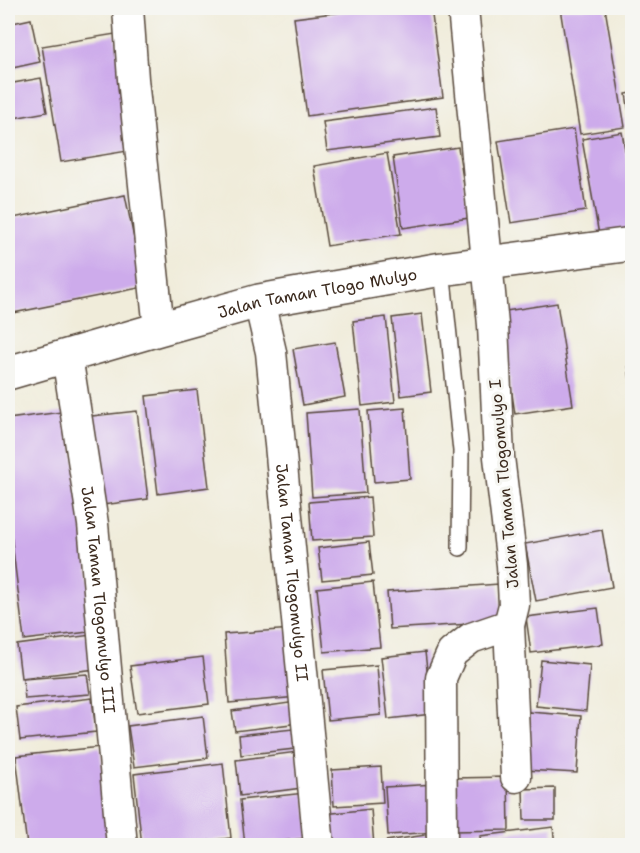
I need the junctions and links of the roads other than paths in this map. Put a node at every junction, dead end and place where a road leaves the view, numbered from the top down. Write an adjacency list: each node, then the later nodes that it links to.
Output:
1 (128, 8): 7 (street)
2 (463, 8): 4 (street, Jalan Taman Tlogomulyo I)
3 (633, 244): 4 (street, Jalan Taman Tlogo Mulyo)
4 (487, 262): 5 (street, Jalan Taman Tlogo Mulyo); 11 (street, Jalan Taman Tlogomulyo I)
5 (442, 269): 6 (street, Jalan Taman Tlogo Mulyo); 10 (lane)
6 (259, 301): 7 (street, Jalan Taman Tlogo Mulyo); 14 (street, Jalan Taman Tlogomulyo II)
7 (159, 329): 8 (street, Jalan Taman Tlogo Mulyo)
8 (67, 356): 9 (street, Jalan Taman Tlogo Mulyo); 13 (street, Jalan Taman Tlogomulyo III)
9 (8, 373)
10 (460, 548)
11 (509, 625): 12 (street, Jalan Taman Tlogomulyo I); 15 (street)
12 (516, 777)
13 (122, 846)
14 (319, 846)
15 (442, 846)

